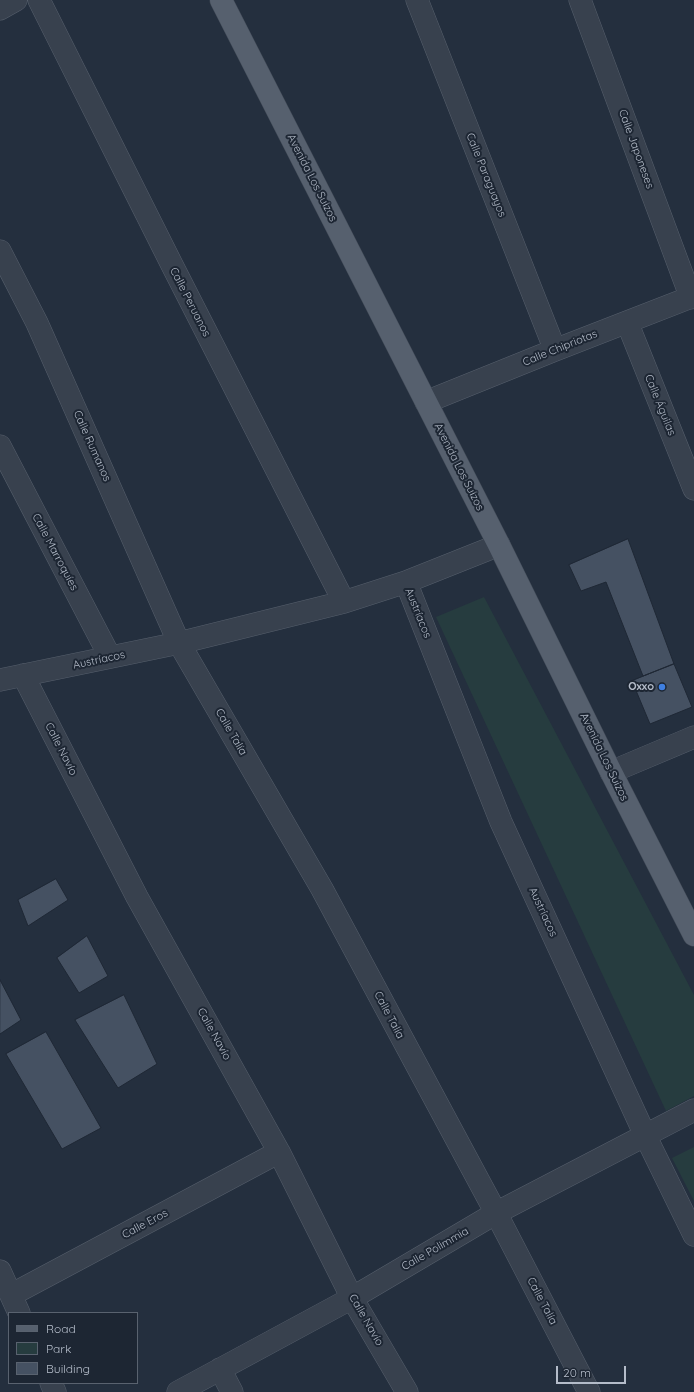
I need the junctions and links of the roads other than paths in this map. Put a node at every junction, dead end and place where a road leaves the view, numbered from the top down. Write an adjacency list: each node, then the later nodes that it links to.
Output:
1 (16, 0): 6 (street)
2 (39, 0): 16 (street, Calle Peruanos)
3 (221, 0): 11 (main road, Avenida Los Suizos)
4 (417, 0): 10 (street, Calle Paraguayos)
5 (580, 0): 8 (street, Calle Japoneses)
6 (0, 9)
7 (0, 251): 17 (street, Calle Rumanos)
8 (693, 297): 9 (street, Calle Chipriotas)
9 (627, 322): 10 (street, Calle Chipriotas); 13 (street, Calle Águilas)
10 (555, 350): 11 (street, Calle Chipriotas)
11 (426, 402): 14 (main road, Avenida Los Suizos)
12 (0, 446): 18 (street, Calle Marroquíes)
13 (694, 489)
14 (499, 544): 15 (street, Austríacos); 22 (main road, Avenida Los Suizos)
15 (406, 582): 16 (street, Austríacos); 25 (street, Austríacos)
16 (344, 602): 17 (street, Austríacos)
17 (179, 643): 18 (street, Austríacos); 27 (street, Calle Talía)
18 (110, 657): 19 (street, Austríacos)
19 (23, 675): 20 (street, Austríacos); 26 (street, Calle Navío)
20 (0, 680)
21 (694, 737): 22 (street)
22 (611, 772): 23 (main road, Avenida Los Suizos)
23 (694, 935)
24 (694, 1110): 25 (street, Calle Polimmia)
25 (645, 1135): 27 (street, Calle Polimmia); 28 (street, Austríacos)
26 (279, 1152): 30 (street, Calle Navío); 31 (street, Calle Eros)
27 (496, 1214): 30 (street, Calle Polimmia); 36 (street, Calle Talía)
28 (694, 1235)
29 (0, 1271): 31 (street)
30 (352, 1298): 32 (street, Calle Polimmia); 35 (street, Calle Navío)
31 (15, 1304)
32 (220, 1369): 33 (street, Calle Polimmia); 34 (street)
33 (178, 1392)
34 (232, 1392)
35 (407, 1392)
36 (590, 1392)

